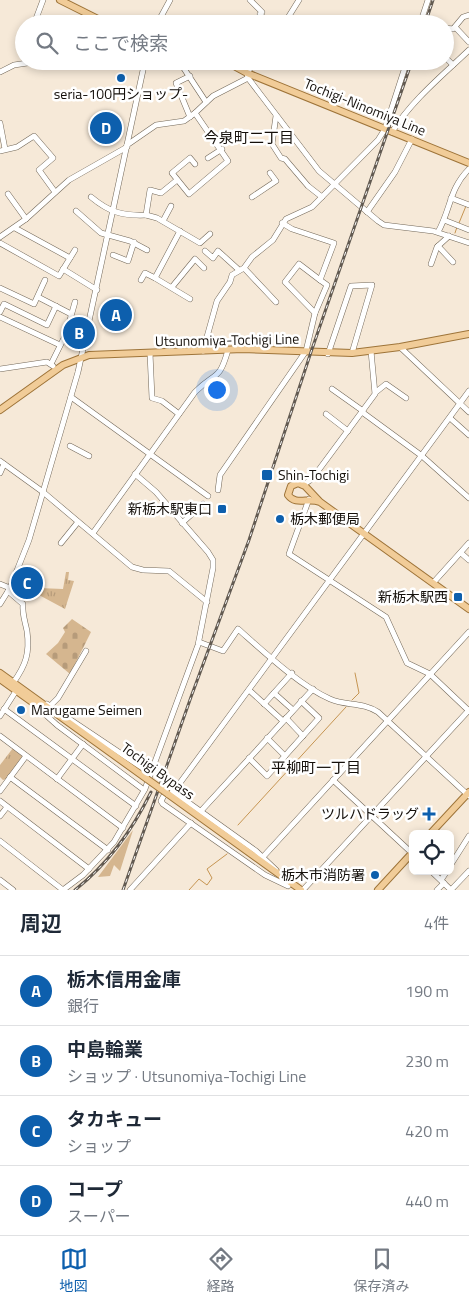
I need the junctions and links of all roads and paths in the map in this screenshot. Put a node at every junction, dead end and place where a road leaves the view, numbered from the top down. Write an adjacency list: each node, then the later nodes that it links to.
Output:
1 (43, 0): 8 (street)
2 (60, 0): 9 (main road)
3 (170, 0): 10 (street)
4 (250, 0): 11 (street)
5 (299, 0): 12 (street)
6 (428, 0): 13 (street)
7 (468, 14): 14 (street)
8 (37, 15)
9 (90, 15)
10 (162, 15)
11 (261, 15)
12 (290, 15)
13 (423, 15)
14 (455, 27): 15 (street)
15 (469, 42)
16 (469, 50): 18 (street)
17 (15, 65): 25 (street)
18 (454, 65)
19 (143, 70): 35 (street)
20 (185, 70): 27 (street)
21 (239, 70): 26 (main road, Tochigi-Ninomiya Line)
22 (250, 70): 26 (street)
23 (404, 70): 32 (street)
24 (449, 70): 33 (street)
25 (0, 72)
26 (247, 75): 28 (street); 30 (street); 32 (main road, Tochigi-Ninomiya Line)
27 (190, 76): 28 (street); 29 (street)
28 (206, 102): 29 (street)
29 (192, 115): 35 (street); 36 (street)
30 (276, 116): 44 (street); 49 (street)
31 (0, 123): 37 (street)
32 (385, 129): 33 (main road, Tochigi-Ninomiya Line); 44 (street)
33 (392, 132): 34 (main road, Tochigi-Ninomiya Line)
34 (412, 140): 39 (main road, Tochigi-Ninomiya Line); 55 (street)
35 (127, 146): 45 (street); 54 (street)
36 (222, 149): 38 (street); 43 (street)
37 (2, 150): 45 (street)
38 (208, 158)
39 (469, 163)
40 (195, 164): 43 (street)
41 (469, 169): 50 (street)
42 (270, 173): 48 (street)
43 (176, 180): 56 (street)
44 (335, 186): 49 (street); 55 (street)
45 (55, 192): 57 (street)
46 (8, 194): 57 (street)
47 (91, 197): 54 (street)
48 (252, 197)
49 (322, 197): 60 (street)
50 (451, 198): 51 (street); 58 (street)
51 (469, 205)
52 (171, 206): 59 (street)
53 (76, 211): 66 (street)
54 (113, 212): 56 (street); 66 (street)
55 (366, 212): 64 (street)
56 (146, 215): 59 (street)
57 (26, 220): 61 (street)
58 (444, 220): 62 (street); 64 (street)
59 (163, 221): 63 (street)
60 (282, 223): 83 (street); 87 (street)
61 (15, 228): 68 (street); 78 (street)
62 (469, 230)
63 (180, 231): 65 (street); 84 (street)
64 (438, 232): 67 (street)
65 (210, 234)
66 (108, 236): 69 (street); 90 (street)
67 (449, 236): 70 (street); 72 (street)
68 (0, 237)
69 (134, 242): 75 (street); 77 (street)
70 (469, 243)
71 (2, 244): 73 (street); 82 (street)
72 (438, 246): 79 (street); 80 (street)
73 (0, 250)
74 (75, 250): 78 (street)
75 (148, 250)
76 (205, 251): 83 (street)
77 (113, 255)
78 (70, 258): 82 (street)
79 (453, 262)
80 (430, 264)
81 (204, 268): 88 (street)
82 (63, 269): 90 (street)
83 (242, 269): 94 (street); 104 (street)
84 (156, 278): 86 (street); 88 (street)
85 (45, 280): 91 (street)
86 (141, 280)
87 (320, 280): 97 (street); 97 (street)
88 (172, 287): 92 (street)
89 (0, 288): 91 (street)
90 (96, 290): 110 (street)
91 (38, 297): 95 (street)
92 (190, 299)
93 (75, 302): 98 (street)
94 (276, 302)
95 (56, 306): 96 (street); 98 (street)
96 (0, 312)
97 (316, 313): 105 (street)
98 (71, 314): 101 (street)
99 (0, 317): 101 (street)
100 (469, 334): 102 (main road, Utsunomiya-Tochigi Line)
101 (60, 345): 111 (street)
102 (400, 347): 106 (main road, Utsunomiya-Tochigi Line); 119 (street)
103 (228, 350): 104 (main road, Utsunomiya-Tochigi Line); 105 (main road, Utsunomiya-Tochigi Line); 123 (street)
104 (203, 351): 107 (main road, Utsunomiya-Tochigi Line)
105 (306, 351): 109 (main road, Utsunomiya-Tochigi Line); 137 (street)
106 (371, 351): 108 (main road, Utsunomiya-Tochigi Line); 116 (street)
107 (150, 353): 110 (main road, Utsunomiya-Tochigi Line); 123 (street)
108 (352, 353): 109 (main road, Utsunomiya-Tochigi Line); 109 (street)
109 (328, 354)
110 (82, 358): 113 (main road, Utsunomiya-Tochigi Line); 117 (street)
111 (51, 364): 112 (street); 113 (street)
112 (0, 369)
113 (56, 370): 120 (main road, Utsunomiya-Tochigi Line)
114 (332, 389): 121 (street)
115 (469, 391): 119 (street)
116 (376, 392): 118 (street); 121 (street)
117 (71, 397): 129 (street); 138 (street)
118 (406, 398)
119 (460, 404): 122 (street); 125 (street)
120 (0, 410)
121 (362, 412): 126 (street); 131 (street)
122 (469, 412)
123 (179, 414): 129 (street)
124 (326, 414): 126 (street)
125 (450, 418): 127 (street); 131 (street)
126 (348, 431): 135 (street)
127 (469, 435)
128 (70, 446): 130 (street)
129 (150, 454): 134 (street); 140 (street)
130 (89, 456)
131 (422, 456): 141 (street); 150 (street)
132 (2, 463): 133 (street); 138 (street)
133 (0, 473)
134 (135, 474): 148 (street); 149 (street)
135 (312, 479): 136 (street); 139 (street)
136 (302, 485): 139 (main road); 143 (main road)
137 (218, 490)
138 (43, 492): 147 (street); 158 (street)
139 (310, 492): 144 (main road)
140 (208, 496)
141 (469, 498)
142 (309, 499): 143 (main road); 144 (main road); 146 (street)
143 (299, 502): 146 (street)
144 (320, 502): 150 (main road)
145 (202, 504): 148 (street)
146 (303, 510): 155 (street)
147 (78, 522): 149 (street); 151 (street)
148 (182, 524): 159 (street)
149 (93, 533): 159 (street)
150 (365, 534): 155 (street); 156 (main road)
151 (61, 543)
152 (469, 543): 153 (street)
153 (460, 553): 154 (street); 156 (street)
154 (469, 560)
155 (329, 582): 165 (street); 168 (street)
156 (433, 583): 161 (main road)
157 (0, 584): 158 (street)
158 (9, 589): 160 (street); 170 (street)
159 (206, 602): 163 (street)
160 (0, 604)
161 (469, 609)
162 (469, 632): 168 (street)
163 (199, 642): 165 (street); 195 (street)
164 (86, 652): 178 (street)
165 (272, 658): 167 (street); 172 (street)
166 (0, 673): 170 (main road, Tochigi Bypass)
167 (292, 673): 171 (street); 174 (street)
168 (430, 674): 181 (street); 184 (street)
169 (0, 679): 173 (main road, Tochigi Bypass)
170 (13, 682): 175 (main road, Tochigi Bypass)
171 (313, 689): 176 (street); 184 (street)
172 (249, 690): 177 (street); 202 (street)
173 (16, 691): 175 (main road, Tochigi Bypass); 179 (street)
174 (274, 693): 177 (street); 180 (street)
175 (35, 701): 178 (street); 188 (street); 195 (main road, Tochigi Bypass)
176 (301, 701): 180 (street); 186 (street)
177 (264, 704): 183 (street)
178 (50, 706): 195 (street)
179 (4, 709): 182 (street); 192 (street)
180 (293, 710): 183 (street)
181 (469, 710): 191 (street)
182 (0, 716)
183 (284, 720): 186 (street); 187 (street)
184 (388, 720): 191 (street); 198 (street)
185 (0, 736): 189 (street)
186 (304, 736): 190 (street)
187 (267, 738): 190 (street); 193 (street)
188 (83, 744): 192 (street); 201 (street)
189 (26, 756): 194 (street); 196 (street)
190 (286, 756): 193 (street)
191 (426, 756): 203 (street); 209 (street)
192 (72, 758): 196 (street); 205 (street)
193 (249, 758): 207 (street)
194 (10, 777): 199 (street); 215 (street)
195 (147, 778): 201 (street); 202 (main road, Tochigi Bypass, bridge)
196 (57, 779): 211 (street)
197 (0, 780): 199 (street)
198 (333, 780): 209 (street); 218 (street)
199 (5, 784): 200 (street)
200 (0, 790)
201 (144, 790): 205 (street)
202 (169, 794): 207 (street); 210 (street); 218 (main road, Tochigi Bypass); 226 (main road, Tochigi Bypass)
203 (468, 794): 212 (main road)
204 (0, 801): 206 (street)
205 (136, 806): 211 (street)
206 (7, 807): 208 (street); 220 (street)
207 (201, 810): 218 (street)
208 (0, 816)
209 (372, 816): 216 (street); 230 (street)
210 (190, 823): 226 (street); 229 (street)
211 (123, 828): 215 (street)
212 (434, 830)
213 (469, 836): 219 (street)
214 (0, 841): 228 (street)
215 (108, 850): 220 (street)
216 (409, 850)
217 (409, 856): 231 (main road)
218 (262, 859): 230 (main road, Tochigi Bypass)
219 (454, 860)
220 (89, 869): 228 (street)
221 (469, 871): 233 (street)
222 (435, 875): 225 (street)
223 (445, 875): 225 (street)
224 (0, 880): 227 (street)
225 (442, 882): 232 (street); 233 (street)
226 (290, 888)
227 (13, 890)
228 (63, 890)
229 (130, 890)
230 (302, 890)
231 (378, 890)
232 (437, 890)
233 (451, 890)

